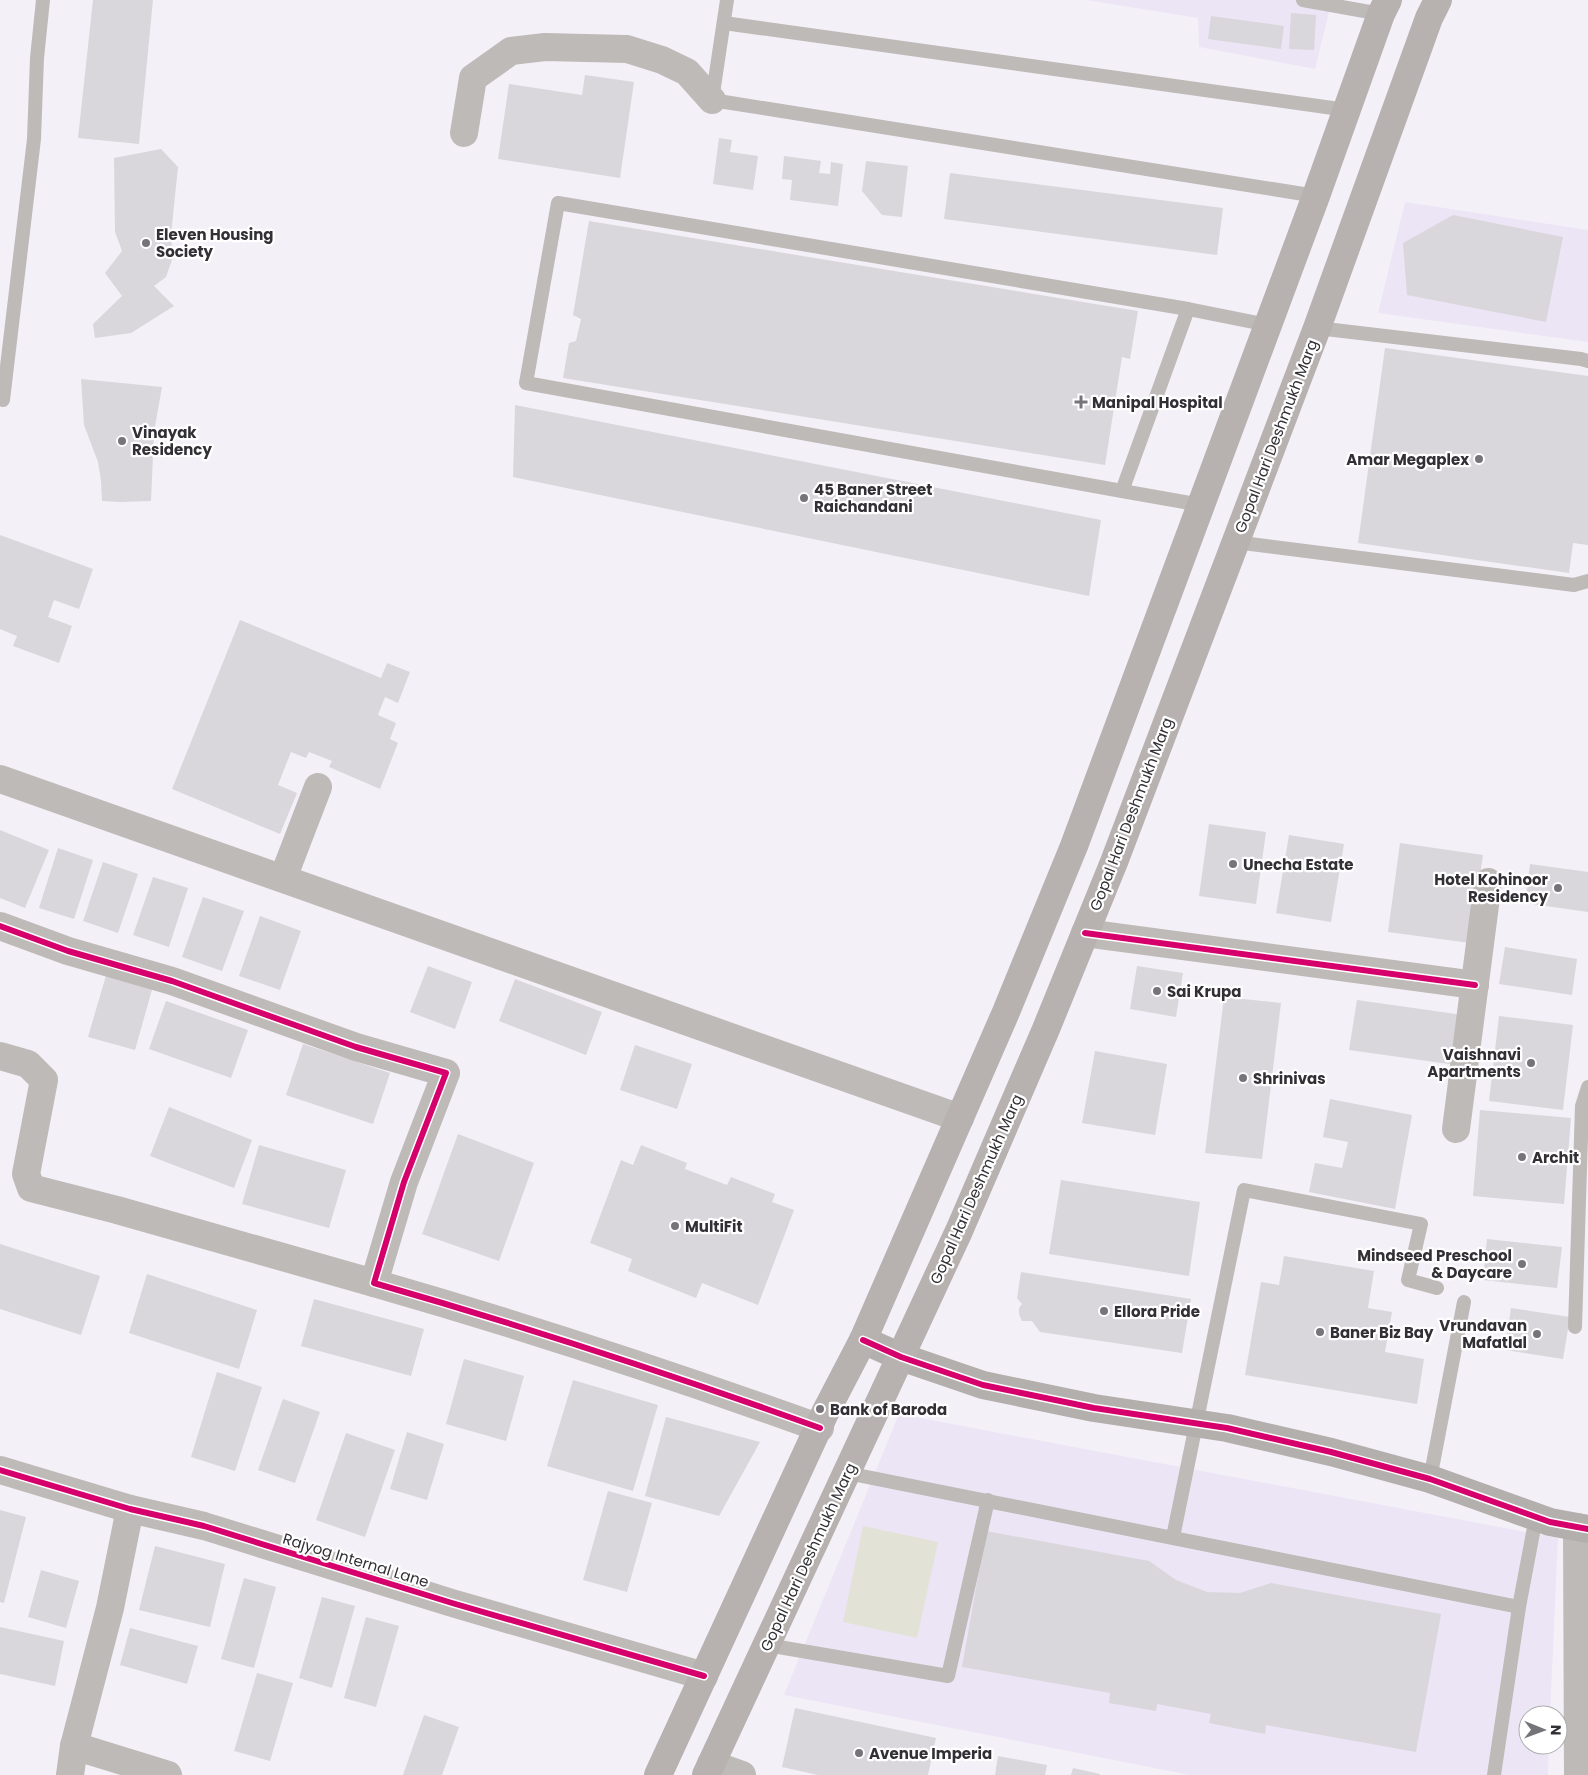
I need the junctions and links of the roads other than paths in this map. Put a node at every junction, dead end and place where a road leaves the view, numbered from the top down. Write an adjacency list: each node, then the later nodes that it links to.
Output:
1 (43, 0): 15 (lane)
2 (727, 0): 6 (lane)
3 (1303, 0): 5 (lane)
4 (1438, 0): 13 (main road, Gopal Hari Deshmukh Marg)
5 (1385, 7): 8 (main road)
6 (724, 23): 7 (lane); 8 (lane)
7 (712, 100): 9 (street); 10 (lane)
8 (1347, 110): 10 (main road)
9 (464, 133)
10 (1316, 196): 12 (main road)
11 (1188, 309): 12 (lane); 16 (lane); 16 (lane)
12 (1268, 325): 17 (main road)
13 (1317, 328): 14 (lane); 18 (main road, Gopal Hari Deshmukh Marg)
14 (1588, 361)
15 (2, 400)
16 (1122, 491): 17 (lane)
17 (1202, 505): 29 (main road)
18 (1235, 542): 19 (lane); 25 (main road, Gopal Hari Deshmukh Marg)
19 (1588, 581)
20 (0, 779): 22 (street)
21 (318, 788): 22 (street)
22 (283, 878): 29 (street)
23 (1488, 882): 26 (street)
24 (0, 926): 31 (street)
25 (1085, 932): 26 (street); 36 (main road, Gopal Hari Deshmukh Marg)
26 (1475, 985): 30 (street)
27 (0, 1056): 31 (street)
28 (1588, 1087): 34 (lane)
29 (960, 1118): 35 (main road)
30 (1456, 1129)
31 (374, 1283): 38 (street)
32 (1437, 1288): 37 (lane)
33 (1464, 1302): 41 (lane)
34 (1575, 1327)
35 (863, 1340): 36 (street); 38 (main road)
36 (901, 1357): 37 (street); 40 (main road, Gopal Hari Deshmukh Marg)
37 (1197, 1424): 41 (street); 46 (lane)
38 (820, 1428): 49 (main road)
39 (0, 1470): 43 (street, Rajyog Internal Lane)
40 (847, 1473): 42 (lane); 48 (main road, Gopal Hari Deshmukh Marg)
41 (1430, 1480): 44 (street)
42 (988, 1500): 46 (lane); 48 (lane)
43 (130, 1509): 49 (street, Rajyog Internal Lane); 50 (street)
44 (1536, 1517): 45 (street); 47 (lane)
45 (1583, 1528): 57 (street)
46 (1173, 1537): 47 (lane)
47 (1519, 1606): 56 (lane)
48 (767, 1645): 51 (main road, Gopal Hari Deshmukh Marg)
49 (704, 1676): 54 (main road)
50 (74, 1746): 52 (street); 53 (street)
51 (709, 1770): 55 (street)
52 (70, 1775)
53 (168, 1775)
54 (658, 1775)
55 (742, 1775)
56 (1494, 1775)
57 (1578, 1775)

